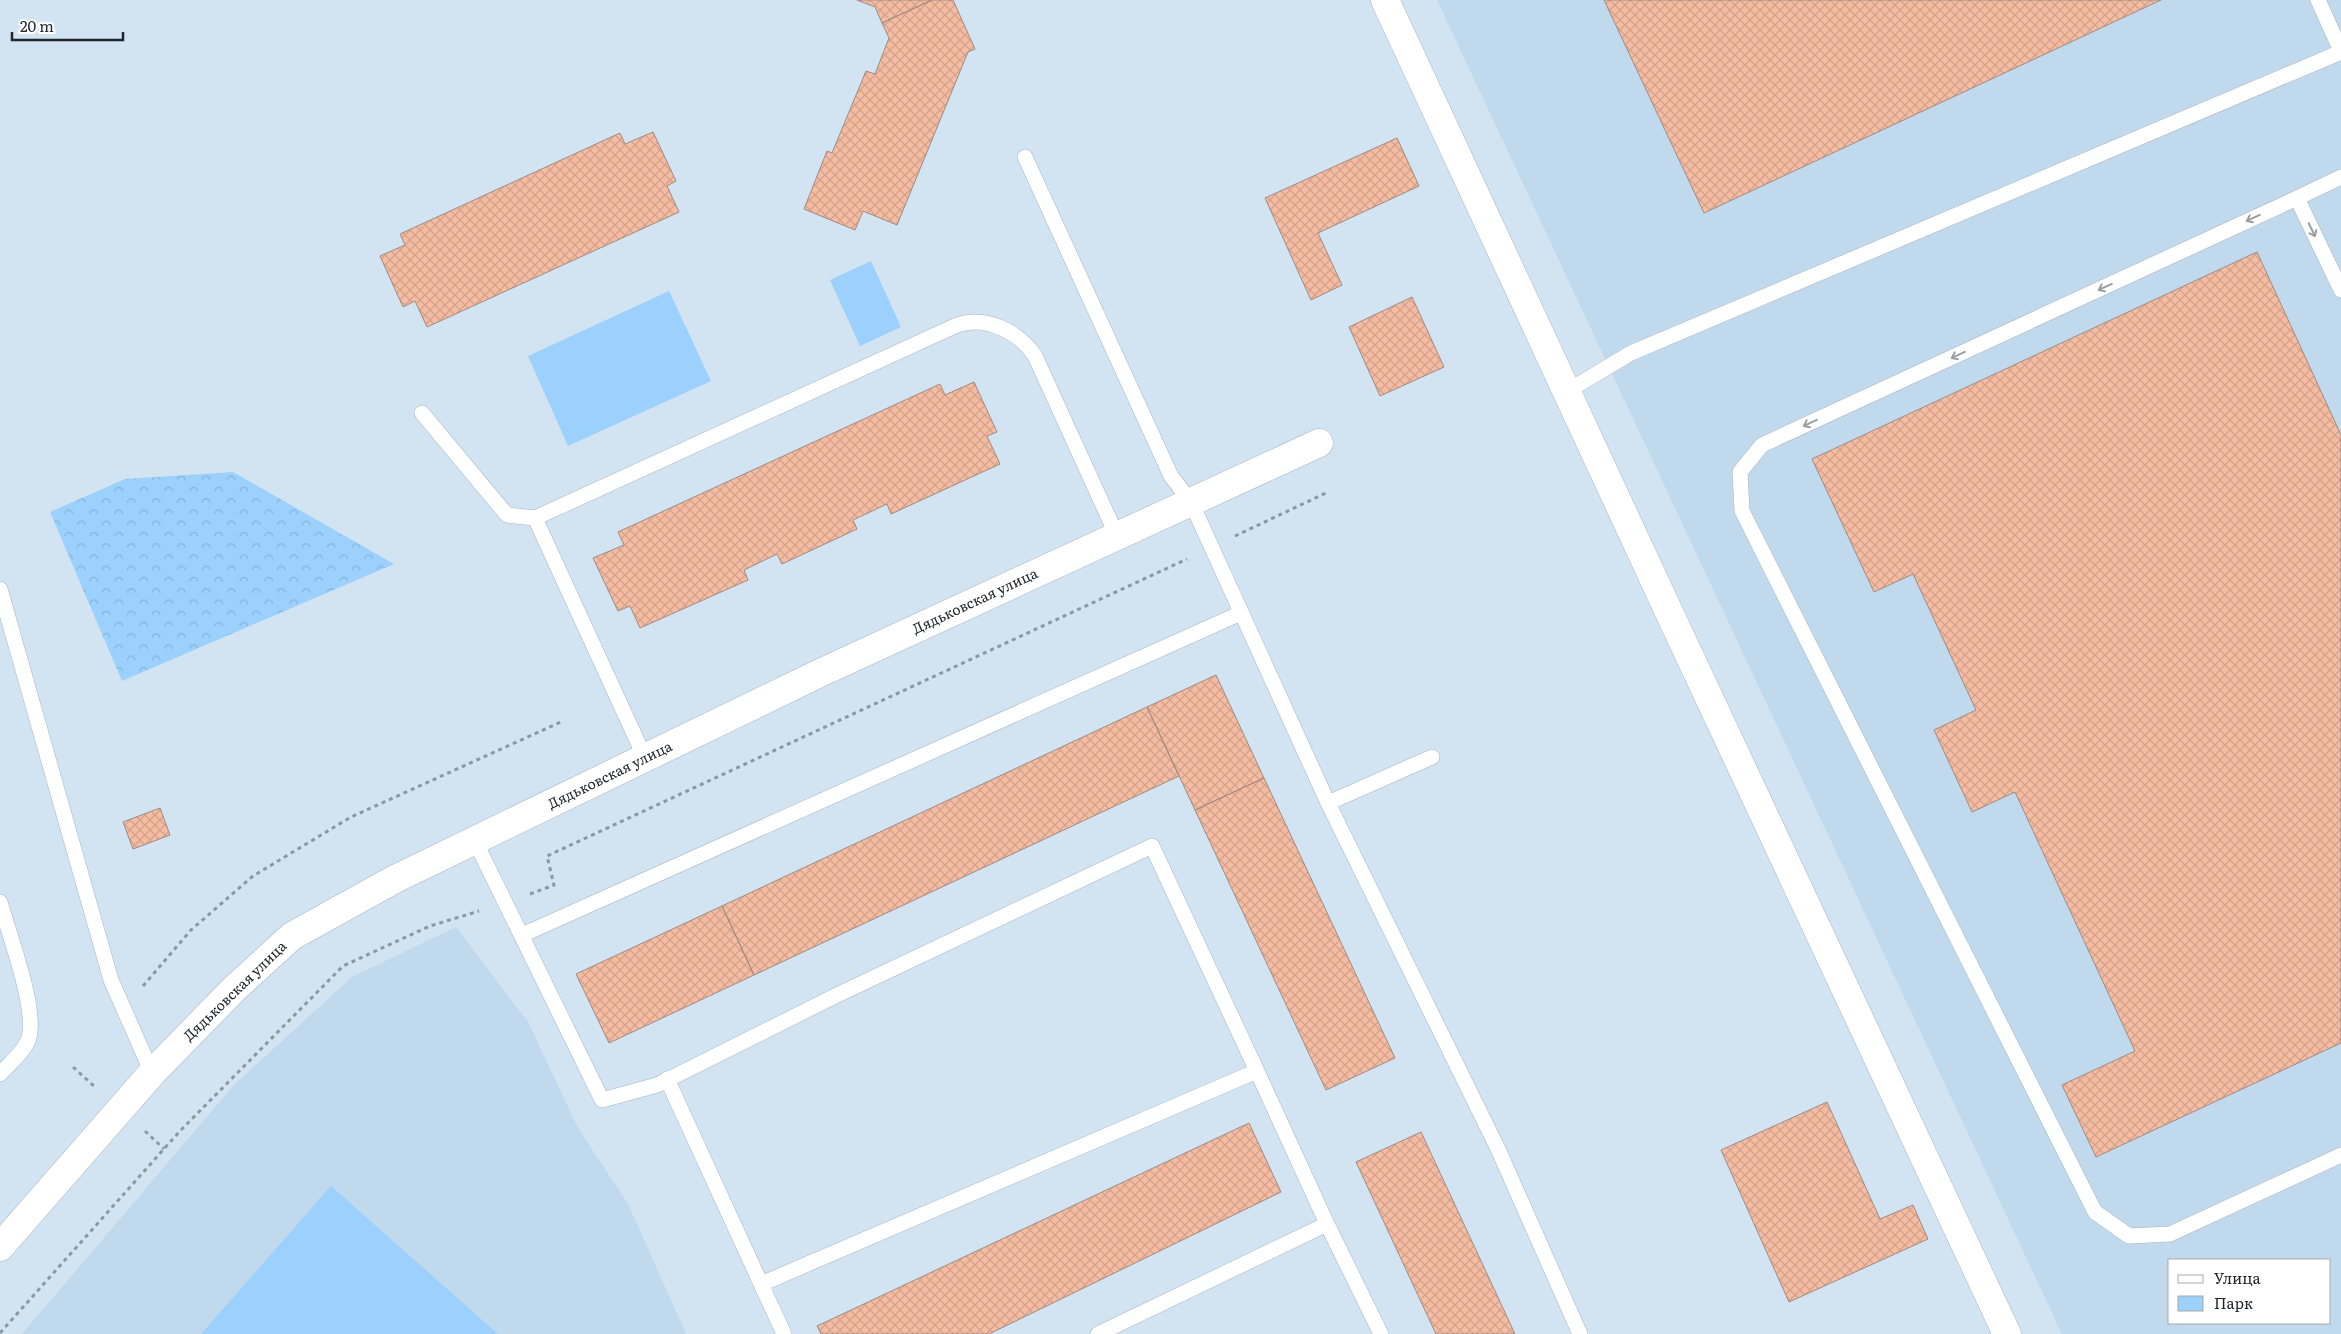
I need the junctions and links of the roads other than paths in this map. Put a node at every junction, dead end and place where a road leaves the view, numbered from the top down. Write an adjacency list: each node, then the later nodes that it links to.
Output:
1 (1385, 0): 8 (street)
2 (2318, 0): 3 (lane)
3 (2341, 52): 8 (lane)
4 (1025, 157): 11 (lane)
5 (2341, 177): 6 (lane)
6 (2297, 198): 7 (lane, one-way to 7); 26 (lane, one-way to 26)
7 (2341, 290)
8 (1566, 392): 34 (street)
9 (422, 413): 12 (lane)
10 (1319, 443): 11 (street, Дядьковская улица)
11 (1191, 502): 13 (street, Дядьковская улица); 15 (lane)
12 (535, 518): 13 (lane); 17 (lane)
13 (1117, 536): 17 (street, Дядьковская улица)
14 (0, 589): 23 (lane)
15 (1241, 613): 18 (lane); 21 (lane)
16 (1432, 757): 18 (lane)
17 (645, 758): 19 (street, Дядьковская улица)
18 (1328, 803): 33 (lane)
19 (474, 841): 21 (lane); 23 (street, Дядьковская улица)
20 (0, 902): 24 (lane)
21 (522, 936): 25 (lane)
22 (1257, 1071): 25 (lane); 27 (lane); 29 (lane)
23 (152, 1073): 28 (street, Дядьковская улица)
24 (0, 1074)
25 (667, 1080): 29 (lane)
26 (2341, 1155)
27 (1327, 1224): 31 (lane); 32 (lane)
28 (0, 1247)
29 (761, 1284): 30 (lane)
30 (784, 1334)
31 (1098, 1334)
32 (1381, 1334)
33 (1580, 1334)
34 (2007, 1334)

